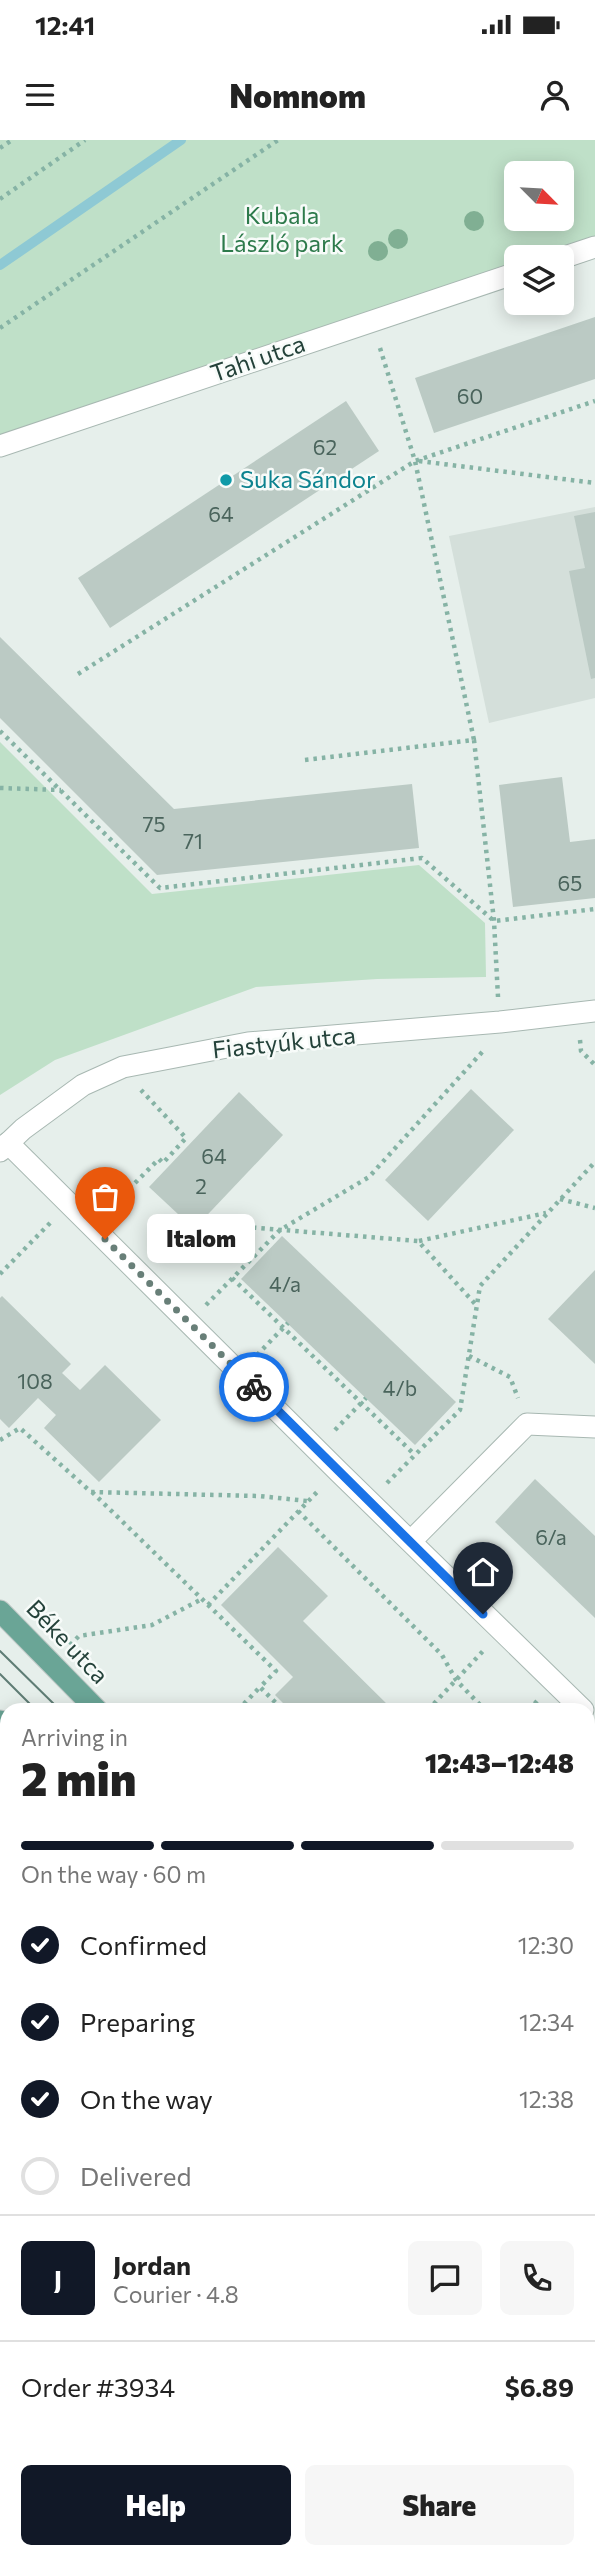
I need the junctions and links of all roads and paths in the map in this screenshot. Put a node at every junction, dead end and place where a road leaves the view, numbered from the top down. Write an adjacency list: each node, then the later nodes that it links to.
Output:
1 (12, 140): 4 (path)
2 (85, 140): 5 (path)
3 (278, 140): 10 (path)
4 (0, 148)
5 (0, 199)
6 (595, 247): 7 (street)
7 (574, 254)
8 (504, 277): 9 (street, Tahi utca)
9 (372, 320): 12 (street, Tahi utca); 13 (path)
10 (0, 328)
11 (595, 401): 13 (path)
12 (0, 446)
13 (415, 461): 14 (path); 15 (path); 17 (path)
14 (595, 483)
15 (78, 674)
16 (0, 731): 20 (path)
17 (474, 740): 18 (path); 22 (path)
18 (304, 760)
19 (0, 788): 20 (path)
20 (61, 790): 22 (path)
21 (595, 909): 22 (path)
22 (494, 920): 24 (path)
23 (595, 1011): 24 (street, Fiastyúk utca)
24 (500, 1022): 25 (street, Fiastyúk utca); 33 (path)
25 (123, 1067): 26 (street, Fiastyúk utca); 32 (path)
26 (4, 1147): 29 (street)
27 (595, 1162): 28 (path)
28 (559, 1199): 30 (path); 31 (path)
29 (69, 1204): 32 (street); 36 (path)
30 (595, 1208)
31 (547, 1213): 34 (path); 38 (path)
32 (92, 1226): 35 (street)
33 (280, 1230): 34 (path); 35 (path); 37 (path)
34 (418, 1241): 38 (path)
35 (132, 1266): 39 (street)
36 (0, 1274)
37 (232, 1278): 39 (path); 40 (path)
38 (477, 1306): 41 (path)
39 (189, 1322): 42 (street)
40 (285, 1325): 42 (path); 44 (path)
41 (469, 1356): 45 (path); 49 (path)
42 (240, 1373): 48 (street)
43 (366, 1398): 44 (path)
44 (361, 1403): 48 (path); 49 (path)
45 (527, 1424): 46 (street); 55 (street)
46 (595, 1427)
47 (0, 1440): 51 (path)
48 (316, 1449): 50 (street)
49 (415, 1455): 53 (path)
50 (339, 1472): 52 (path); 53 (street)
51 (91, 1492): 52 (path); 56 (path)
52 (307, 1501): 54 (path)
53 (369, 1501): 55 (street)
54 (298, 1511): 57 (path); 61 (path)
55 (411, 1541): 59 (street)
56 (202, 1599): 57 (path); 60 (path)
57 (208, 1605): 62 (path)
58 (0, 1611): 60 (main road, Béke utca)
59 (501, 1632): 61 (path); 68 (street)
60 (52, 1664): 63 (main road, Béke utca)
61 (456, 1680): 66 (path); 67 (path)
62 (260, 1687): 64 (path); 65 (path)
63 (90, 1703)
64 (245, 1703)
65 (276, 1703)
66 (435, 1703)
67 (478, 1703)
68 (576, 1703)

